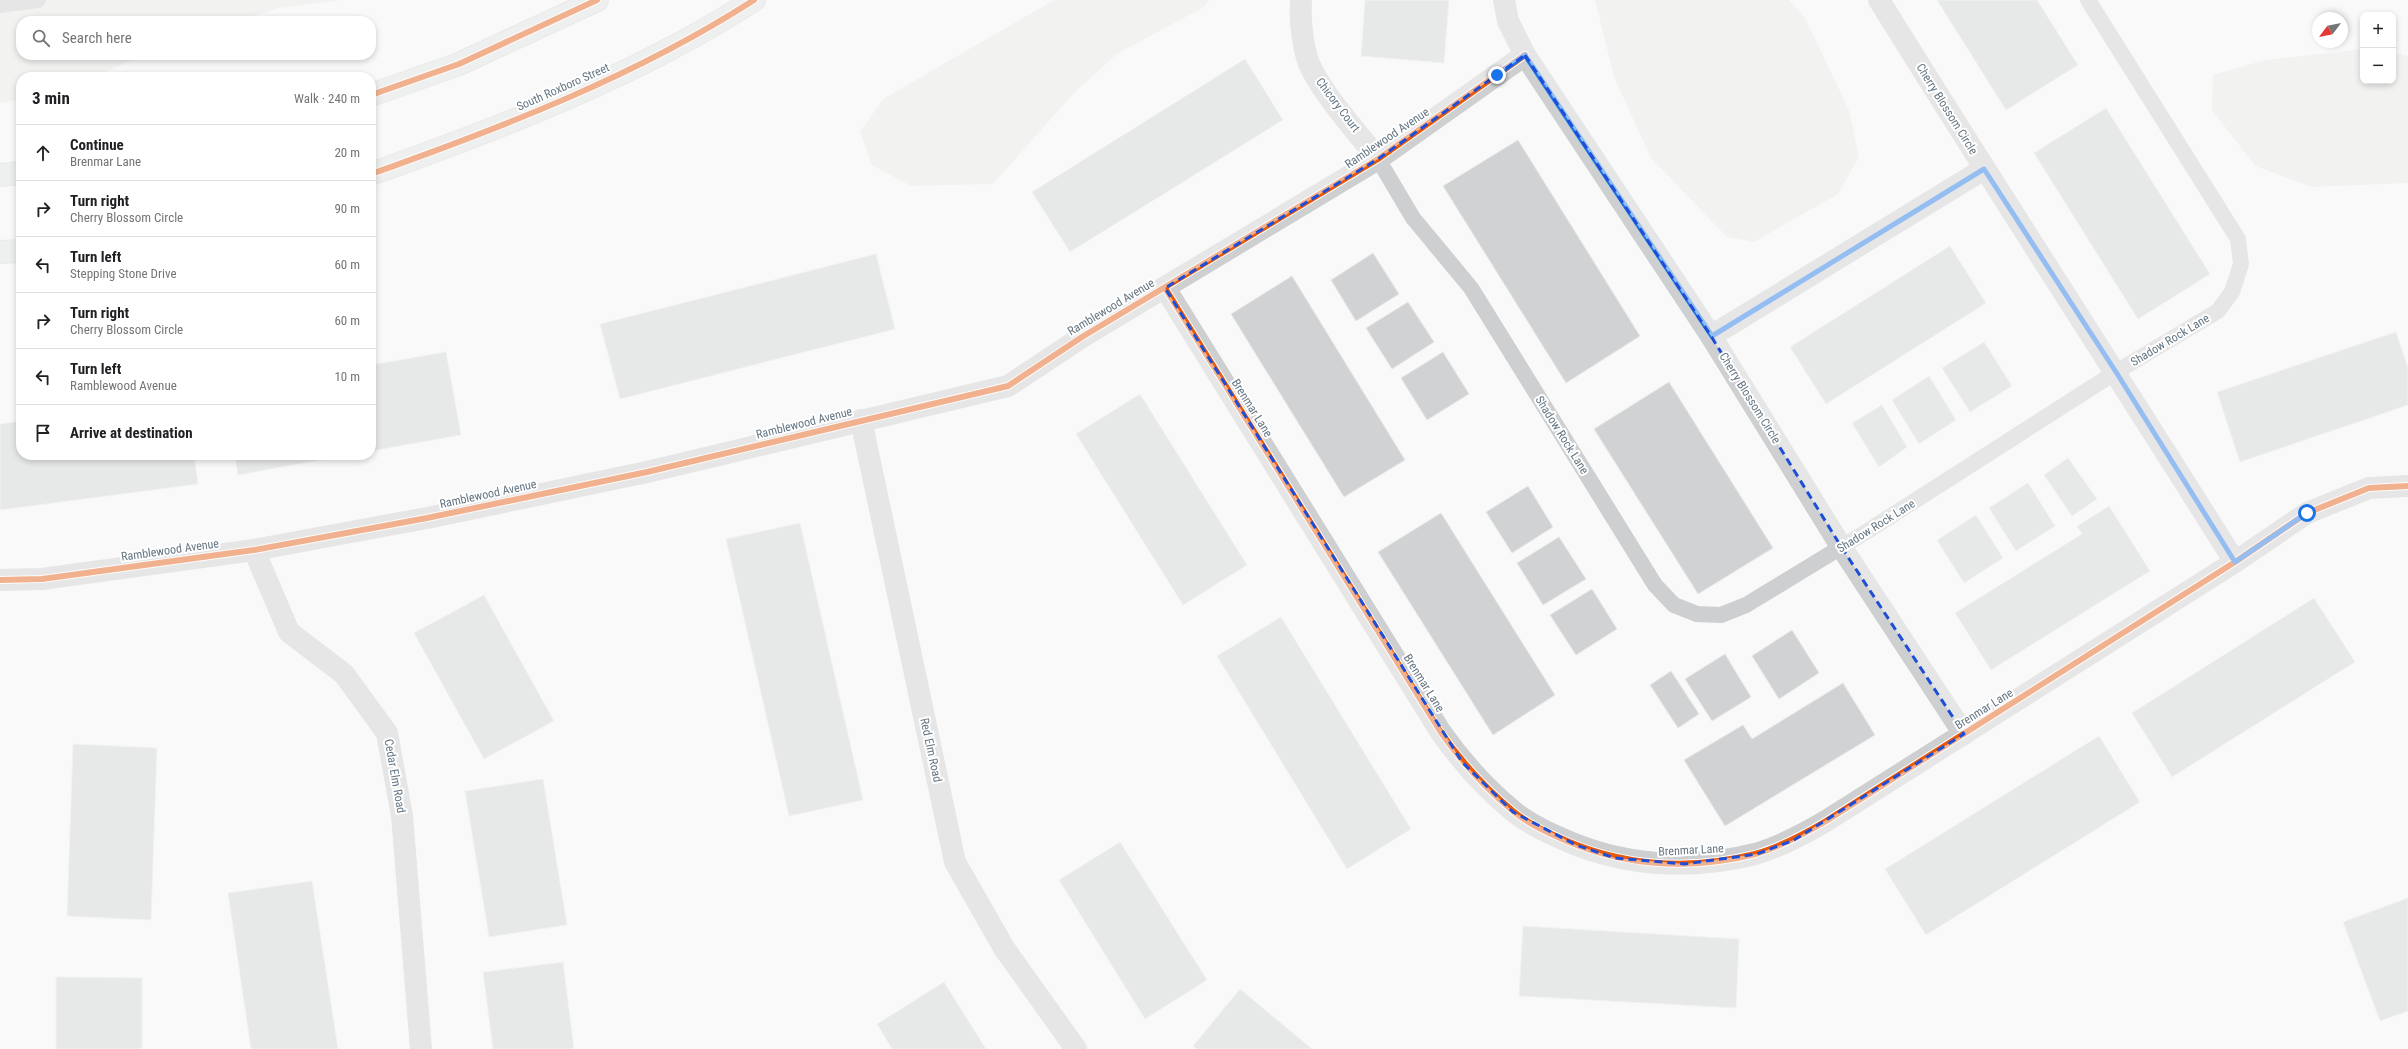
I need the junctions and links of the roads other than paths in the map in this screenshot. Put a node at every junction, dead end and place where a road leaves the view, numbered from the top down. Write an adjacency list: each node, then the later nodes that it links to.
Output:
1 (38, 0): 8 (lane)
2 (598, 0): 10 (street)
3 (754, 0): 13 (street, South Roxboro Street)
4 (1301, 0): 11 (street, Chicory Court)
5 (1504, 0): 9 (street, Cherry Blossom Circle)
6 (1879, 0): 12 (street, Cherry Blossom Circle)
7 (2088, 0): 20 (lane, Shadow Rock Lane)
8 (0, 5)
9 (1525, 55): 11 (street, Ramblewood Avenue); 19 (street, Cherry Blossom Circle)
10 (376, 93)
11 (1378, 159): 18 (street, Ramblewood Avenue); 23 (lane, Shadow Rock Lane)
12 (1984, 169): 19 (street); 20 (street, Cherry Blossom Circle)
13 (376, 172)
14 (16, 173): 15 (street)
15 (0, 175)
16 (16, 251): 17 (street)
17 (0, 252)
18 (1165, 288): 21 (street, Ramblewood Avenue); 27 (street, Brenmar Lane)
19 (1712, 336): 23 (street, Cherry Blossom Circle)
20 (2116, 372): 23 (lane, Shadow Rock Lane); 25 (street, Cherry Blossom Circle)
21 (860, 420): 24 (street, Ramblewood Avenue); 29 (street, Red Elm Road)
22 (2408, 486): 25 (street, Brenmar Lane)
23 (1842, 548): 27 (street, Cherry Blossom Circle)
24 (254, 550): 26 (street, Ramblewood Avenue); 28 (street, Cedar Elm Road)
25 (2235, 562): 27 (street, Brenmar Lane)
26 (0, 580)
27 (1964, 734)
28 (421, 1049)
29 (1076, 1049)

